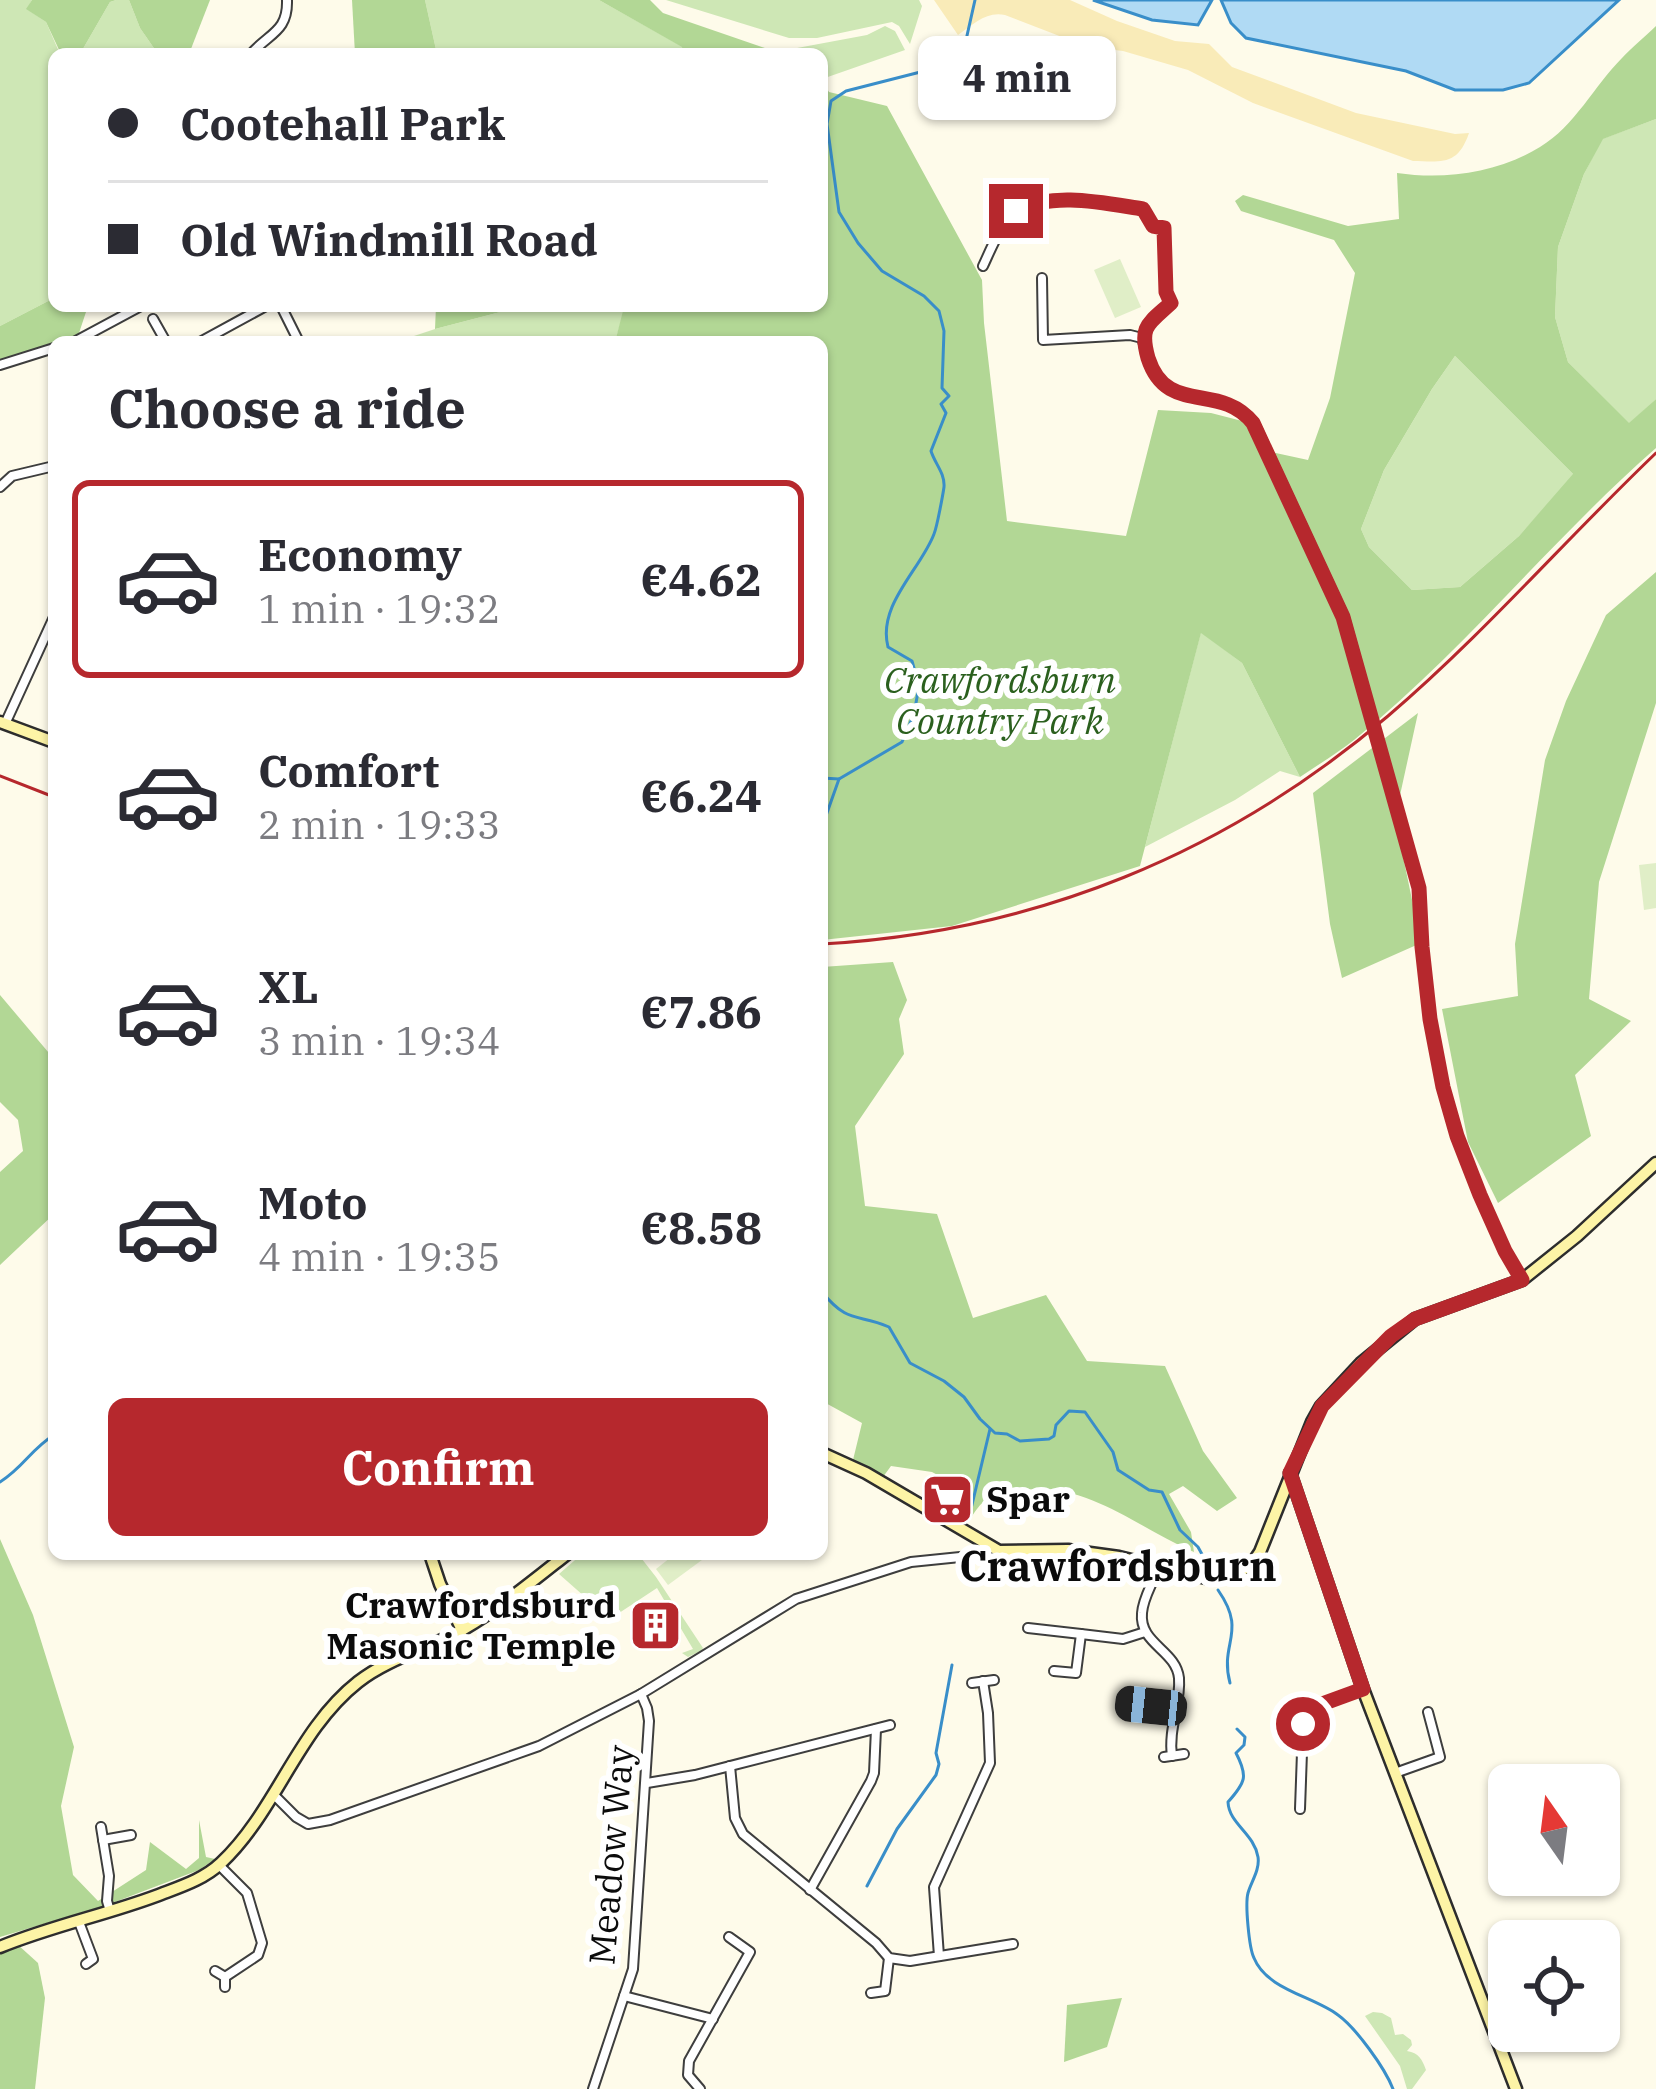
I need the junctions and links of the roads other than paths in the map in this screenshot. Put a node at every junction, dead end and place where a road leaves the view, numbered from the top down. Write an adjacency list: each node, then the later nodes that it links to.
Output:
1 (287, 0): 2 (street)
2 (257, 48)
3 (983, 266): 11 (street)
4 (1042, 278): 11 (street)
5 (130, 312): 8 (street)
6 (255, 312): 10 (street)
7 (154, 319): 9 (street)
8 (85, 336)
9 (163, 336)
10 (211, 336)
11 (1142, 338): 20 (street)
12 (48, 350): 13 (street)
13 (0, 365)
14 (48, 467): 15 (street)
15 (0, 488)
16 (48, 629): 17 (street)
17 (2, 723): 18 (main road)
18 (48, 740)
19 (1656, 1163): 20 (main road)
20 (1522, 1280): 22 (main road)
21 (828, 1456): 23 (main road)
22 (1290, 1473): 26 (main road); 33 (main road)
23 (989, 1547): 26 (main road); 34 (street)
24 (432, 1560): 28 (main road)
25 (559, 1560): 28 (main road)
26 (1158, 1567): 29 (street)
27 (1028, 1628): 30 (street)
28 (462, 1630): 44 (main road)
29 (1145, 1632): 30 (street); 36 (street)
30 (1081, 1634): 31 (street)
31 (1054, 1670)
32 (972, 1683): 56 (street)
33 (1363, 1689): 42 (main road); 45 (street)
34 (640, 1694): 43 (street, Meadow Way); 44 (street)
35 (1126, 1703): 36 (street)
36 (1175, 1708): 40 (street)
37 (1428, 1712): 42 (street)
38 (890, 1725): 39 (street)
39 (876, 1729): 41 (street); 50 (street)
40 (1184, 1754)
41 (730, 1766): 43 (street); 50 (street)
42 (1395, 1773): 65 (main road)
43 (647, 1783): 61 (street, Meadow Way)
44 (272, 1793): 49 (main road)
45 (1300, 1810)
46 (100, 1827): 48 (street)
47 (131, 1835): 48 (street)
48 (103, 1840): 51 (street)
49 (219, 1864): 51 (main road); 59 (street)
50 (810, 1890): 57 (street)
51 (110, 1912): 52 (main road)
52 (80, 1922): 55 (main road); 58 (street)
53 (728, 1937): 62 (street)
54 (1013, 1945): 56 (street)
55 (0, 1946)
56 (939, 1956): 57 (street)
57 (889, 1958): 60 (street)
58 (86, 1964)
59 (215, 1970)
60 (872, 1993)
61 (624, 1996): 62 (street); 63 (street, Meadow Way)
62 (713, 2019): 64 (street)
63 (593, 2089)
64 (700, 2089)
65 (1516, 2089)

